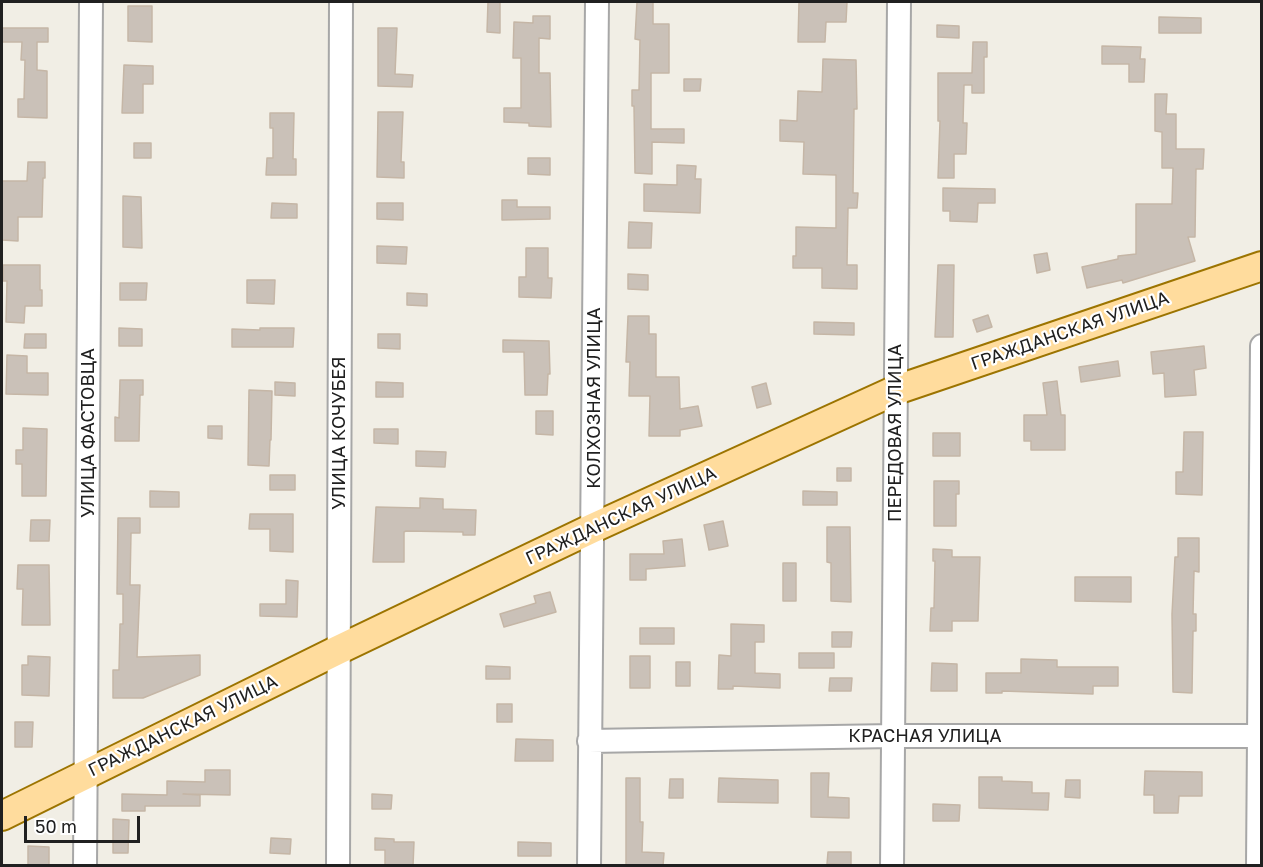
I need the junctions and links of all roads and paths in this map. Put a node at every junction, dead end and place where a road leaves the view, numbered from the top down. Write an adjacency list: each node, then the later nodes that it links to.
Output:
1 (91, 2): 13 (street, УЛИЦА ФАСТОВЦА)
2 (341, 2): 9 (street, УЛИЦА КОЧУБЕЯ)
3 (597, 2): 8 (street, КОЛХОЗНАЯ УЛИЦА)
4 (899, 2): 7 (street, ПЕРЕДОВАЯ УЛИЦА)
5 (1262, 266): 7 (main road, ГРАЖДАНСКАЯ УЛИЦА)
6 (1262, 346): 11 (street)
7 (896, 390): 8 (main road, ГРАЖДАНСКАЯ УЛИЦА); 10 (street, ПЕРЕДОВАЯ УЛИЦА)
8 (593, 528): 9 (main road, ГРАЖДАНСКАЯ УЛИЦА); 12 (street, КОЛХОЗНАЯ УЛИЦА)
9 (338, 650): 13 (main road, ГРАЖДАНСКАЯ УЛИЦА); 16 (street, УЛИЦА КОЧУБЕЯ)
10 (893, 736): 11 (street, КРАСНАЯ УЛИЦА); 12 (street, КРАСНАЯ УЛИЦА); 18 (street, ПЕРЕДОВАЯ УЛИЦА)
11 (1260, 736): 19 (street)
12 (589, 741): 17 (street, КОЛХОЗНАЯ УЛИЦА)
13 (85, 774): 14 (main road, ГРАЖДАНСКАЯ УЛИЦА); 15 (street, УЛИЦА ФАСТОВЦА)
14 (2, 816)
15 (85, 866)
16 (338, 866)
17 (589, 866)
18 (892, 866)
19 (1258, 866)

